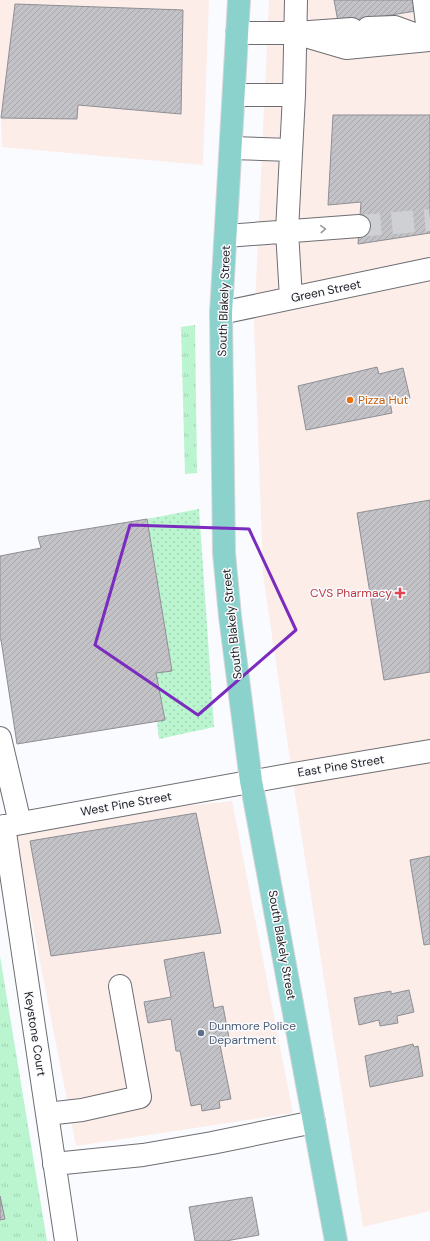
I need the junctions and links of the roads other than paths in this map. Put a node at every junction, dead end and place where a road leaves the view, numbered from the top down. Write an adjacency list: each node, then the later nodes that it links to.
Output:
1 (239, 0): 4 (main road, South Blakely Street)
2 (296, 0): 5 (street)
3 (424, 0): 6 (street)
4 (237, 33): 5 (street); 7 (main road, South Blakely Street)
5 (295, 33): 6 (street); 6 (street); 8 (street)
6 (429, 40)
7 (234, 95): 8 (street); 9 (main road, South Blakely Street)
8 (294, 96): 10 (street)
9 (231, 148): 10 (street); 13 (main road, South Blakely Street)
10 (291, 150): 12 (street)
11 (359, 226): 12 (street, one-way to 11)
12 (287, 231): 13 (street); 15 (street)
13 (226, 236): 16 (main road, South Blakely Street)
14 (430, 269): 15 (street, Green Street)
15 (291, 298): 16 (street, Green Street)
16 (221, 313): 19 (main road, South Blakely Street)
17 (0, 738): 20 (street, Keystone Court)
18 (430, 751): 19 (street, East Pine Street)
19 (251, 781): 20 (street, West Pine Street); 23 (main road, South Blakely Street)
20 (8, 825): 22 (street, Keystone Court)
21 (120, 986): 22 (street)
22 (47, 1114): 24 (street, Keystone Court)
23 (314, 1122): 24 (street); 26 (main road, South Blakely Street)
24 (54, 1164): 25 (street, Keystone Court)
25 (66, 1241)
26 (336, 1241)

